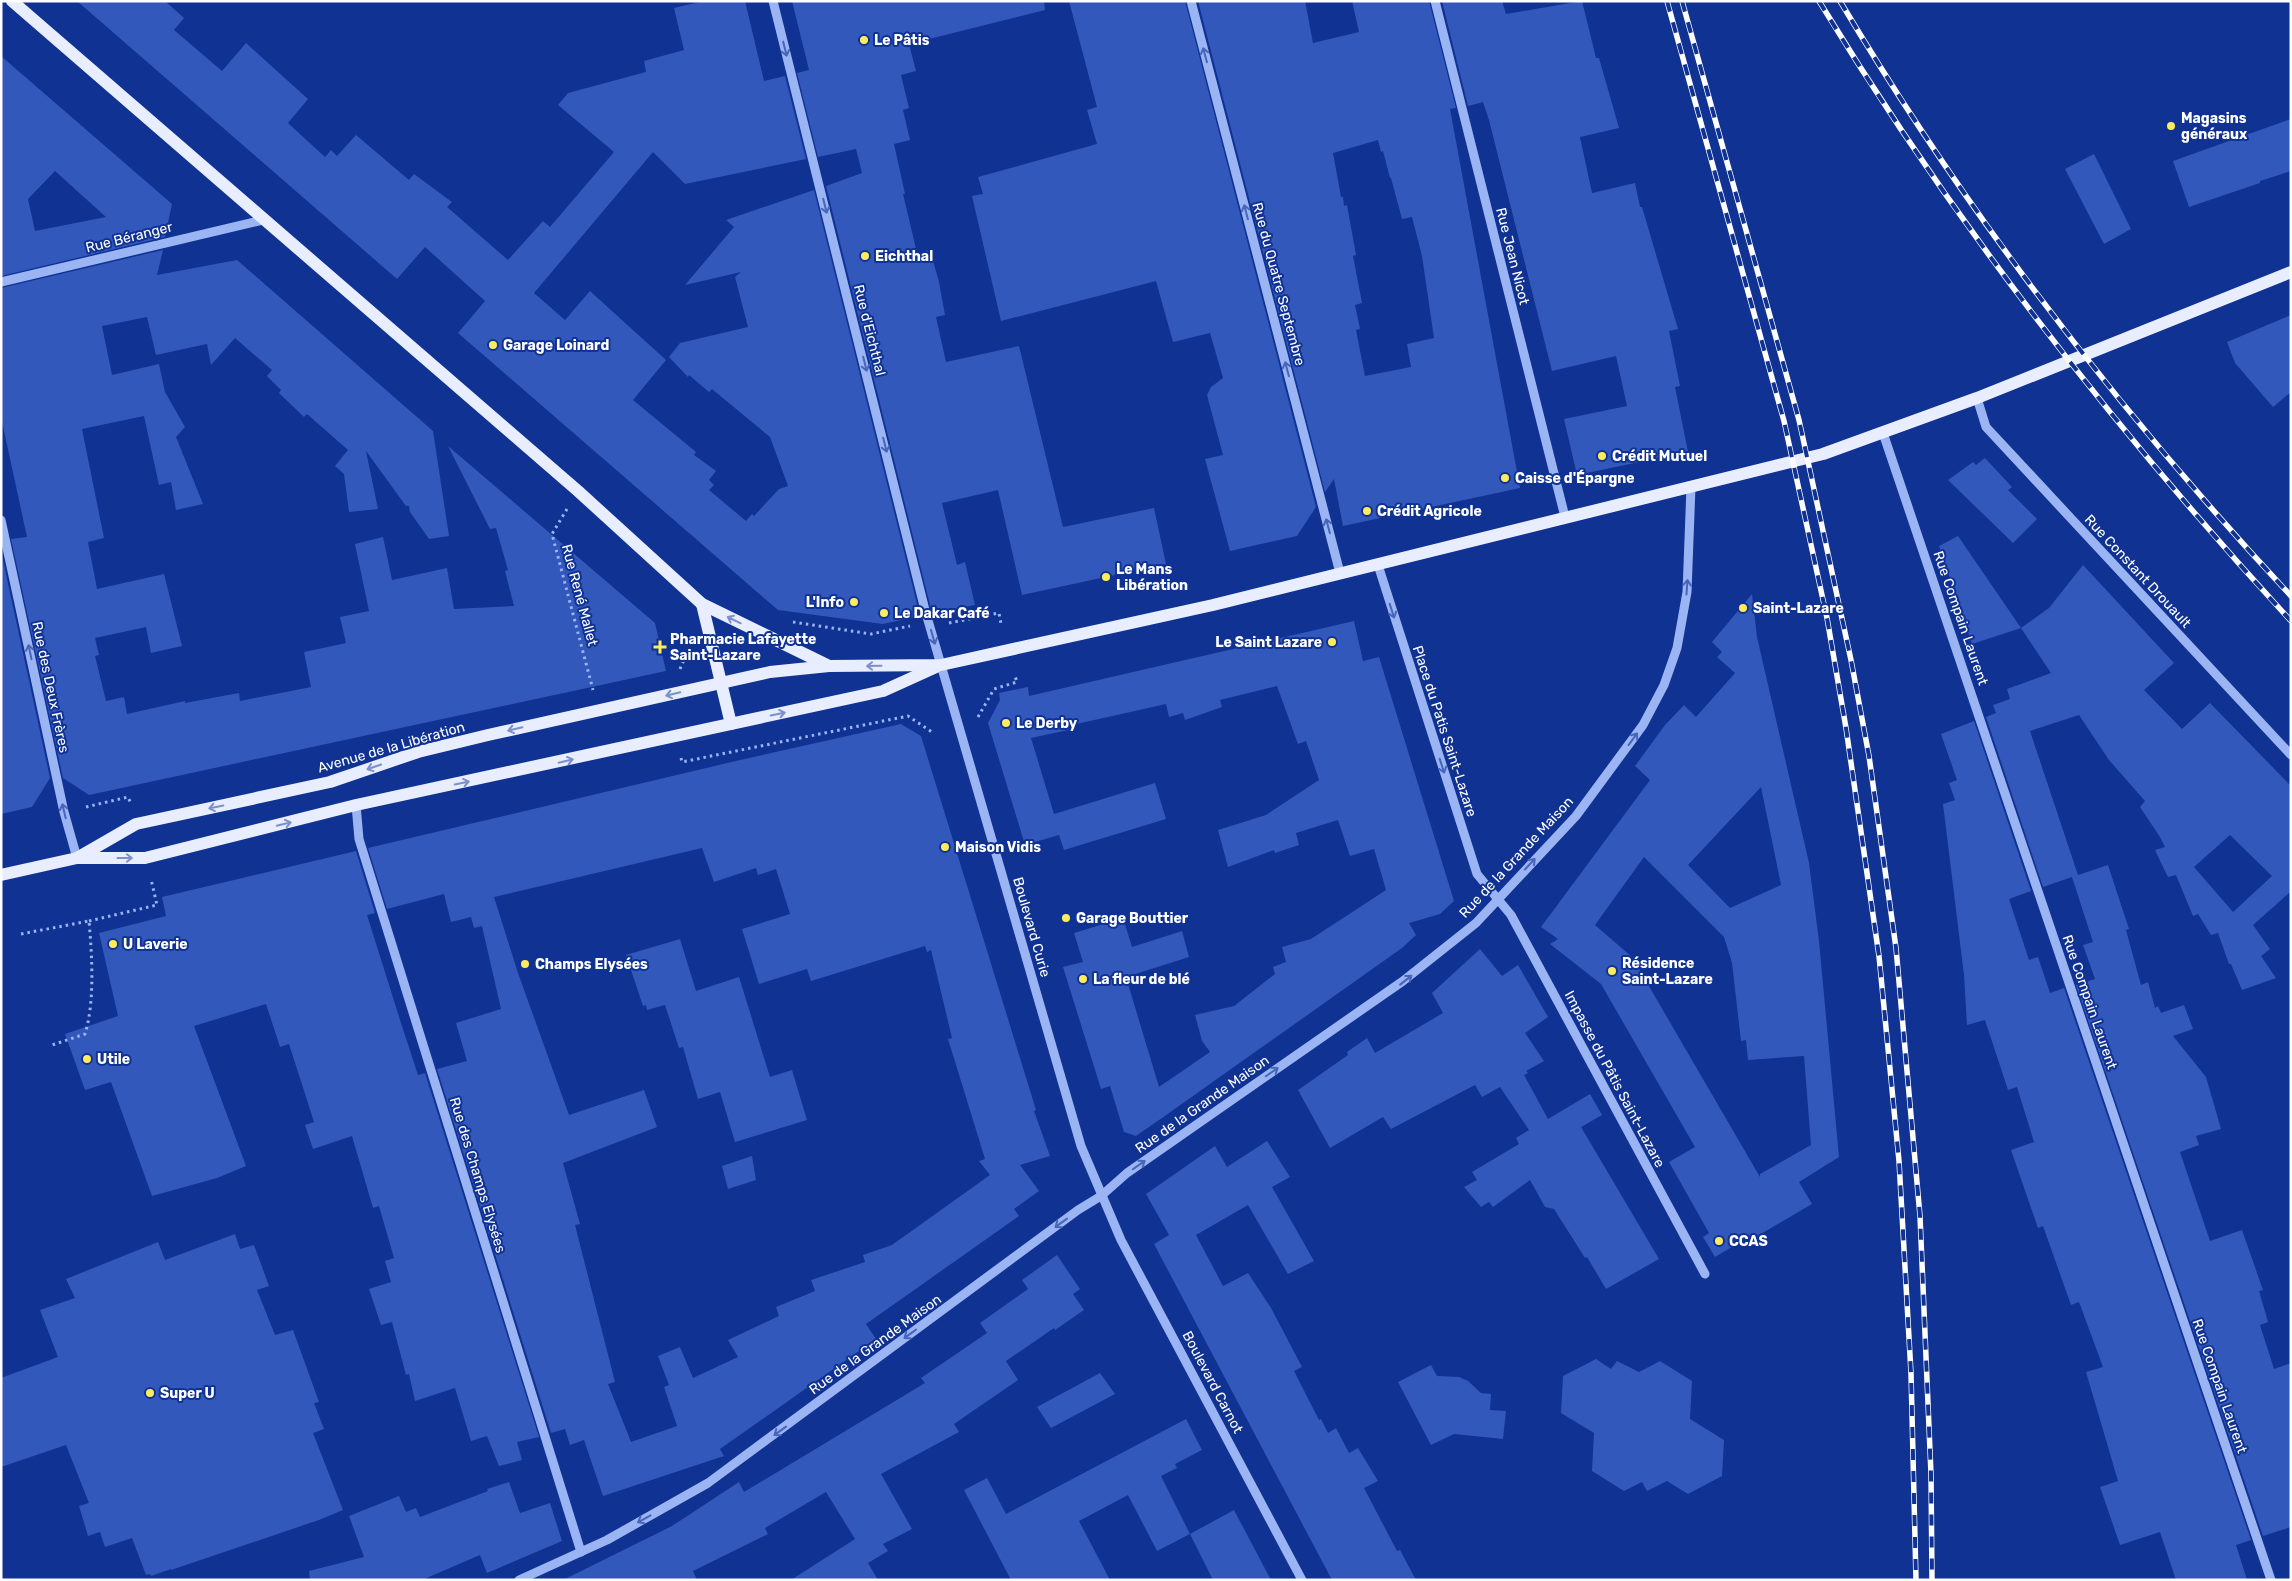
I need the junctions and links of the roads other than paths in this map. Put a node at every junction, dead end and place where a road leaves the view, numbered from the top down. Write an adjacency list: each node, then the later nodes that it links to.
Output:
1 (12, 1): 5 (main road)
2 (773, 1): 16 (street, Rue d'Eichthal, one-way to 16)
3 (1191, 1): 14 (street, Rue du Quatre Septembre, one-way to 3)
4 (1435, 1): 11 (street, Rue Jean Nicot)
5 (263, 220): 7 (street, Rue Béranger); 15 (main road)
6 (2291, 272): 8 (main road)
7 (1, 282)
8 (1977, 398): 9 (main road); 20 (street, Rue Constant Drouault)
9 (1883, 433): 10 (main road); 30 (street, Rue Compain Laurent)
10 (1691, 487): 11 (main road); 24 (street, Rue de la Grande Maison, one-way to 10)
11 (1565, 517): 13 (main road)
12 (1, 520): 22 (street, Rue des Deux Frères, one-way to 12)
13 (1378, 565): 14 (main road); 24 (street, Place du Patis Saint-Lazare, one-way to 24)
14 (1340, 574): 16 (main road)
15 (702, 604): 17 (main road, one-way to 15); 18 (main road)
16 (941, 665): 17 (main road, Avenue de la Libération, one-way to 17); 19 (main road, Avenue de la Libération, one-way to 16); 25 (street, Boulevard Curie)
17 (829, 666): 18 (main road, Avenue de la Libération)
18 (721, 683): 19 (main road); 22 (main road, Avenue de la Libération, one-way to 22)
19 (731, 724): 21 (main road, Avenue de la Libération, one-way to 19)
20 (2291, 755)
21 (356, 805): 22 (main road, Avenue de la Libération, one-way to 21); 27 (street, Rue des Champs Elysées)
22 (77, 858): 23 (main road, Avenue de la Libération)
23 (1, 875)
24 (1497, 900): 25 (street, Rue de la Grande Maison, one-way to 24); 26 (street, Impasse du Pâtis Saint-Lazare)
25 (1101, 1196): 27 (street, Rue de la Grande Maison, one-way to 27); 29 (street, Boulevard Carnot)
26 (1704, 1274)
27 (581, 1552): 28 (street, Rue de la Grande Maison)
28 (518, 1580)
29 (1302, 1580)
30 (2271, 1580)

